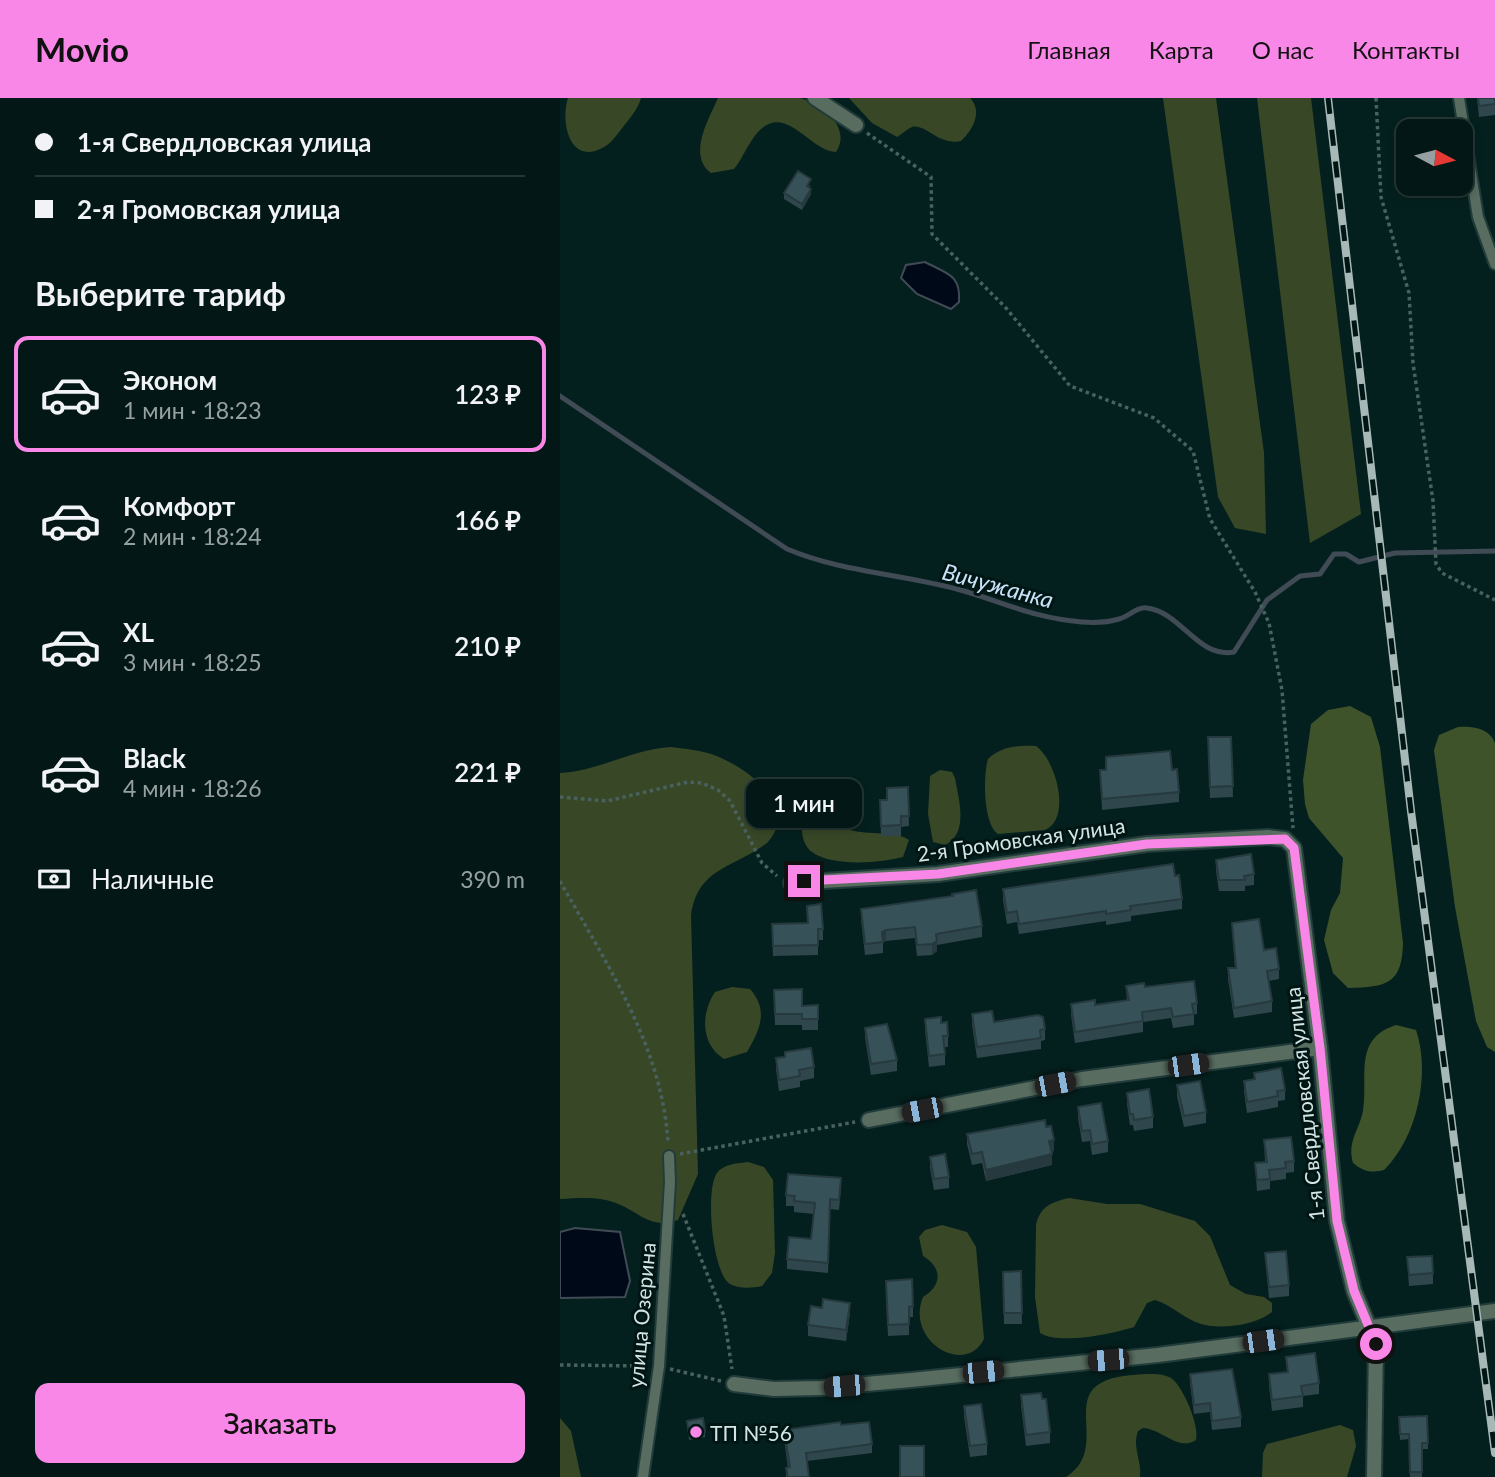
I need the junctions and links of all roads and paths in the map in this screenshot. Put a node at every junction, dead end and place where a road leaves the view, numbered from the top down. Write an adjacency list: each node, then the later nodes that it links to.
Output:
1 (815, 98): 4 (street)
2 (1376, 98): 6 (path)
3 (1459, 98): 5 (lane)
4 (856, 125): 8 (path)
5 (1495, 264)
6 (1495, 600)
7 (560, 797): 10 (path)
8 (1294, 848): 10 (street, 2-я Громовская улица); 11 (street, 1-я Свердловская улица)
9 (560, 881): 13 (path)
10 (791, 883)
11 (1320, 1048): 12 (street); 16 (street, 1-я Свердловская улица)
12 (869, 1119): 13 (path)
13 (669, 1156): 14 (lane, улица Озерина)
14 (670, 1182): 17 (path); 18 (lane, улица Озерина)
15 (1495, 1311): 16 (street)
16 (1368, 1326): 17 (street); 19 (street, 1-я Свердловская улица)
17 (734, 1384)
18 (643, 1477)
19 (1374, 1477)

